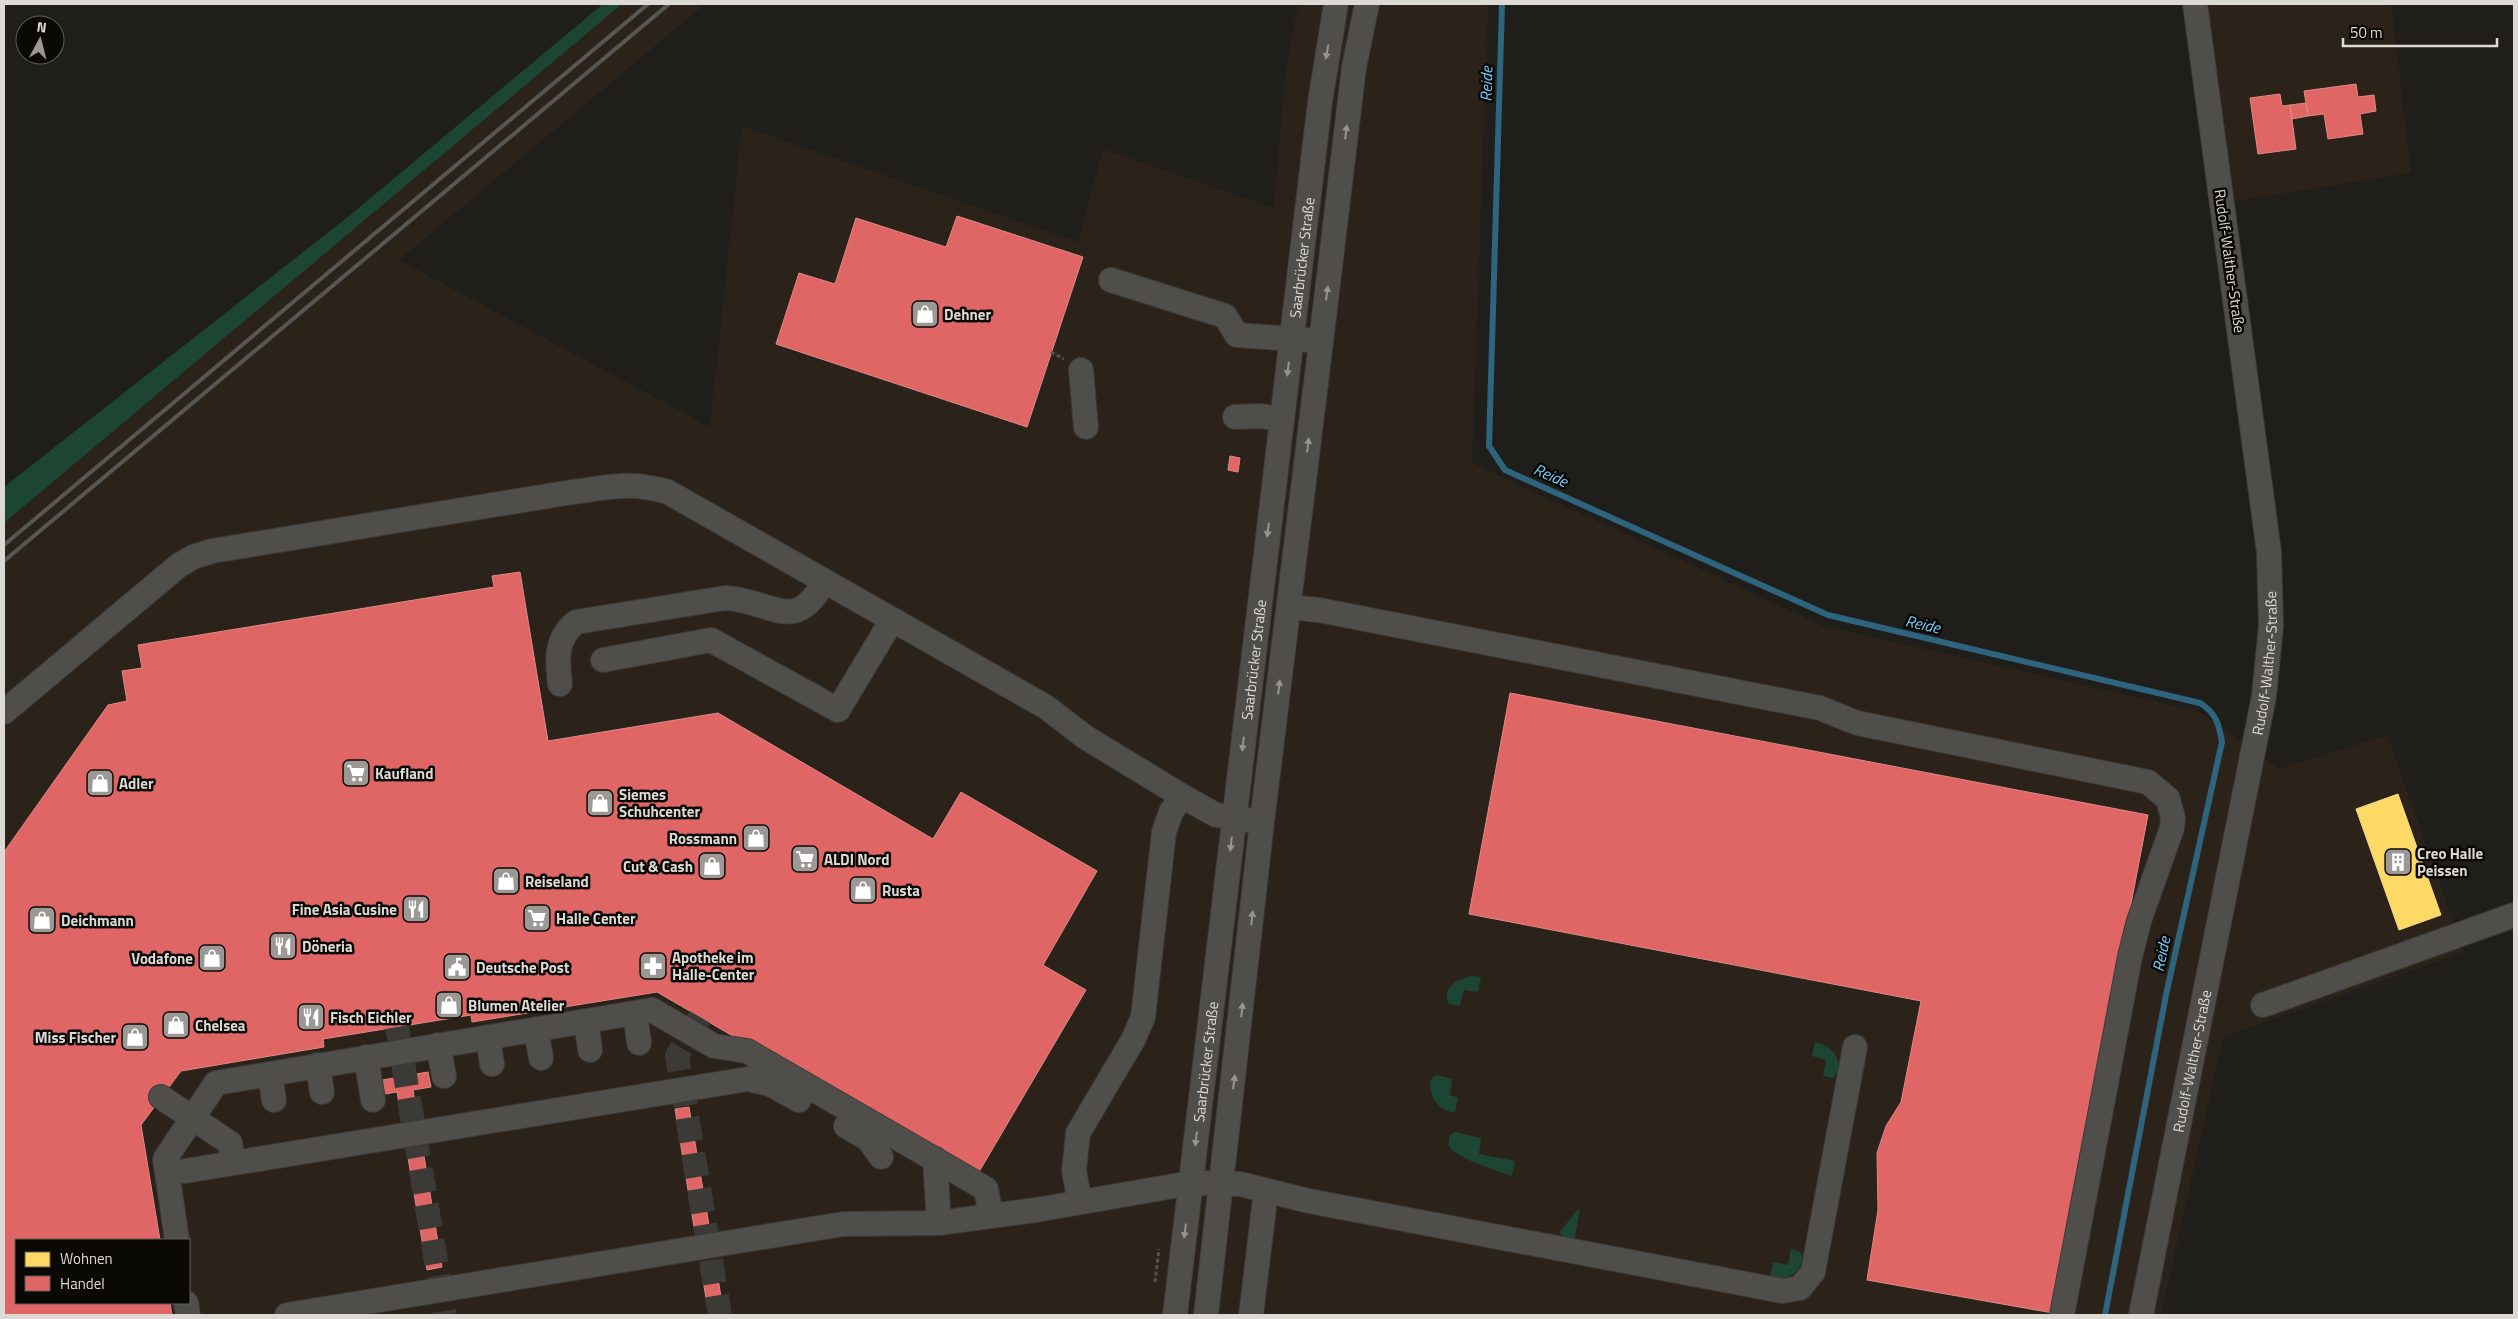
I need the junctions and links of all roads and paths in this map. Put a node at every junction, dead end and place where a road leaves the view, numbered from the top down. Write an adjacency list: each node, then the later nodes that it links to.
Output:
1 (1336, 4): 5 (street, Saarbrücker Straße, one-way to 5)
2 (1367, 4): 6 (street, Saarbrücker Straße, one-way to 2)
3 (2195, 4): 63 (street, Rudolf-Walther-Straße)
4 (1111, 280): 5 (street)
5 (1292, 338): 6 (street); 9 (street, Saarbrücker Straße, one-way to 9)
6 (1321, 342): 14 (street, Saarbrücker Straße, one-way to 6)
7 (1081, 370): 10 (street)
8 (1235, 417): 9 (street)
9 (1282, 419): 20 (street, Saarbrücker Straße, one-way to 20)
10 (1086, 427)
11 (749, 532): 12 (street); 13 (street); 18 (street)
12 (719, 542)
13 (824, 582): 15 (street); 17 (street)
14 (1288, 607): 21 (street, Saarbrücker Straße, one-way to 14); 62 (street)
15 (892, 620): 16 (street); 19 (street)
16 (603, 660)
17 (560, 684)
18 (4, 712)
19 (1182, 796): 20 (street); 54 (street)
20 (1234, 819): 21 (street); 51 (street, Saarbrücker Straße, one-way to 51)
21 (1262, 822): 52 (street, Saarbrücker Straße, one-way to 21)
22 (2514, 915): 23 (street)
23 (2263, 1005)
24 (635, 1013): 25 (street); 28 (street); 30 (street)
25 (586, 1021): 26 (street); 32 (street)
26 (536, 1030): 27 (street); 34 (street)
27 (488, 1037): 29 (street); 35 (street)
28 (639, 1043)
29 (438, 1045): 33 (street); 38 (street)
30 (714, 1046): 39 (street); 40 (street)
31 (1855, 1047): 53 (street)
32 (590, 1050)
33 (366, 1058): 36 (street); 44 (street)
34 (541, 1058)
35 (492, 1064)
36 (318, 1065): 37 (street); 41 (street)
37 (270, 1074): 43 (street); 46 (street)
38 (444, 1076)
39 (776, 1078): 40 (street); 45 (street)
40 (719, 1083): 49 (street)
41 (322, 1092)
42 (166, 1097): 46 (street)
43 (274, 1100)
44 (373, 1100)
45 (830, 1108): 47 (street); 48 (street)
46 (192, 1118): 49 (street); 57 (street)
47 (881, 1157)
48 (935, 1160): 55 (street); 56 (street)
49 (233, 1163): 50 (street)
50 (185, 1170)
51 (1190, 1183): 52 (street); 54 (street); 59 (street, Saarbrücker Straße, one-way to 59)
52 (1221, 1183): 53 (street); 60 (street, Saarbrücker Straße)
53 (1266, 1191): 61 (street)
54 (1080, 1202): 55 (street)
55 (991, 1216): 56 (street)
56 (939, 1223): 58 (street)
57 (177, 1239)
58 (287, 1315)
59 (1176, 1315)
60 (1206, 1315)
61 (1251, 1315)
62 (2062, 1315)
63 (2141, 1315)

